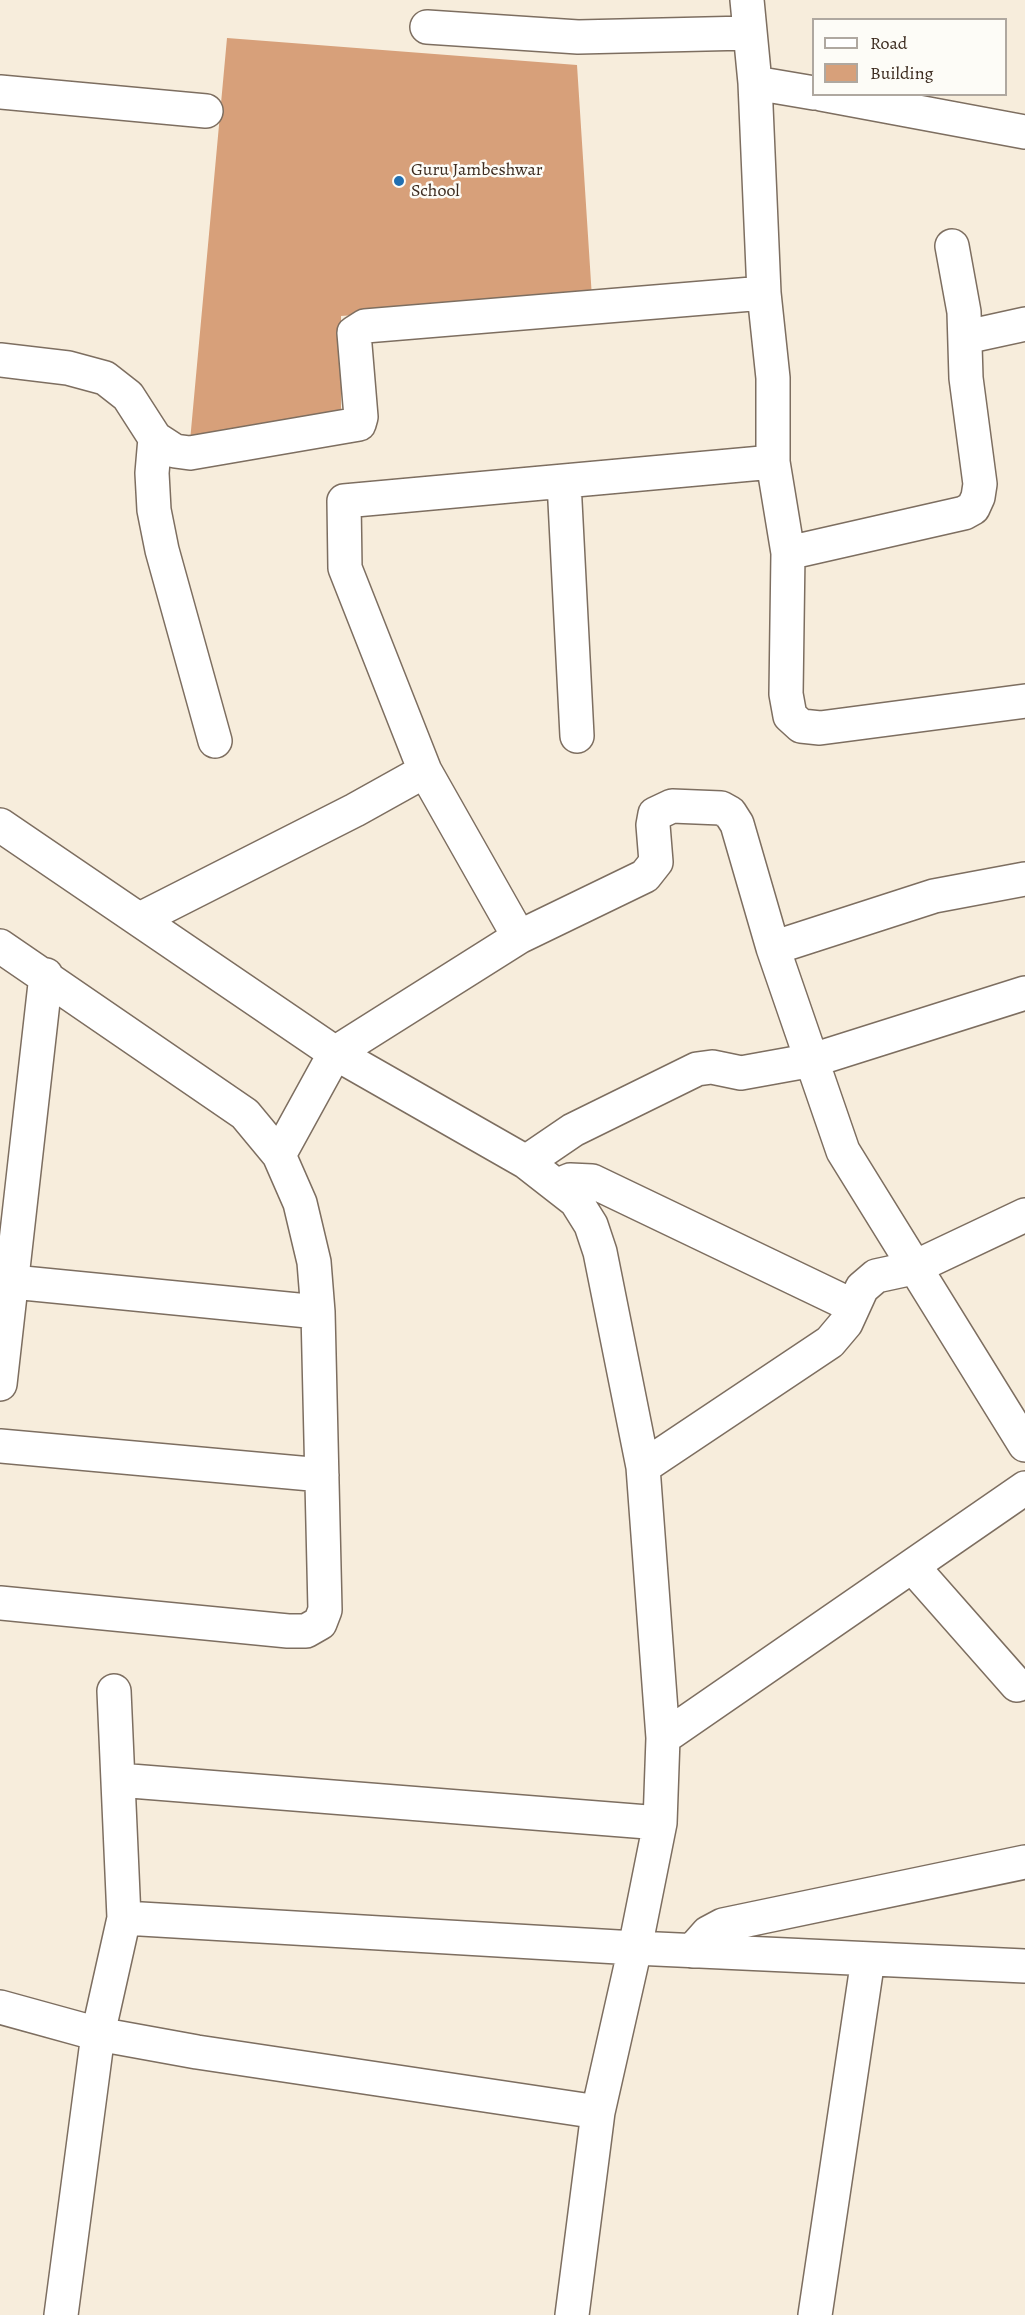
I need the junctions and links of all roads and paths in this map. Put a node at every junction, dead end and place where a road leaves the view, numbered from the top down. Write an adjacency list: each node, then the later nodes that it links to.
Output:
1 (747, 0): 3 (street)
2 (427, 27): 3 (street)
3 (748, 33): 4 (street)
4 (755, 83): 6 (street); 11 (street)
5 (0, 92): 8 (street)
6 (812, 93)
7 (832, 96): 9 (street)
8 (206, 111)
9 (1025, 132)
10 (952, 246): 13 (street)
11 (764, 293): 15 (street); 16 (street)
12 (1025, 324): 13 (street)
13 (966, 337): 18 (street)
14 (0, 360): 15 (street)
15 (155, 438): 21 (street)
16 (773, 462): 17 (street); 18 (street)
17 (564, 482): 20 (street); 22 (street)
18 (788, 553): 19 (street)
19 (1025, 701)
20 (577, 736)
21 (215, 741)
22 (425, 771): 25 (street); 26 (street)
23 (0, 825): 25 (street)
24 (1025, 879): 28 (street)
25 (140, 919): 31 (street)
26 (519, 937): 28 (street); 31 (street)
27 (0, 946): 29 (street)
28 (773, 948): 32 (street)
29 (46, 975): 33 (street); 38 (street)
30 (1025, 993): 32 (street)
31 (335, 1053): 33 (street); 34 (street)
32 (813, 1060): 34 (street); 37 (street)
33 (279, 1155): 40 (street)
34 (526, 1162): 35 (street)
35 (558, 1185): 39 (street); 44 (street)
36 (1023, 1219): 37 (street)
37 (913, 1268): 39 (street); 42 (street)
38 (13, 1282): 40 (street); 41 (street)
39 (853, 1306): 44 (street)
40 (318, 1312): 45 (street)
41 (0, 1384)
42 (1025, 1445)
43 (0, 1446): 45 (street)
44 (643, 1467): 51 (street)
45 (322, 1474): 48 (street)
46 (1025, 1488): 47 (street)
47 (912, 1566): 49 (street); 51 (street)
48 (0, 1603)
49 (1017, 1686)
50 (114, 1691): 52 (street)
51 (663, 1738): 53 (street)
52 (118, 1780): 53 (street); 55 (street)
53 (660, 1823): 56 (street)
54 (1025, 1862): 57 (street)
55 (124, 1918): 56 (street); 61 (street)
56 (635, 1948): 57 (street); 62 (street)
57 (692, 1951): 58 (street)
58 (868, 1959): 59 (street); 65 (street)
59 (1025, 1966)
60 (0, 2007): 61 (street)
61 (98, 2034): 62 (street); 63 (street)
62 (598, 2112): 64 (street)
63 (61, 2315)
64 (572, 2315)
65 (815, 2315)

